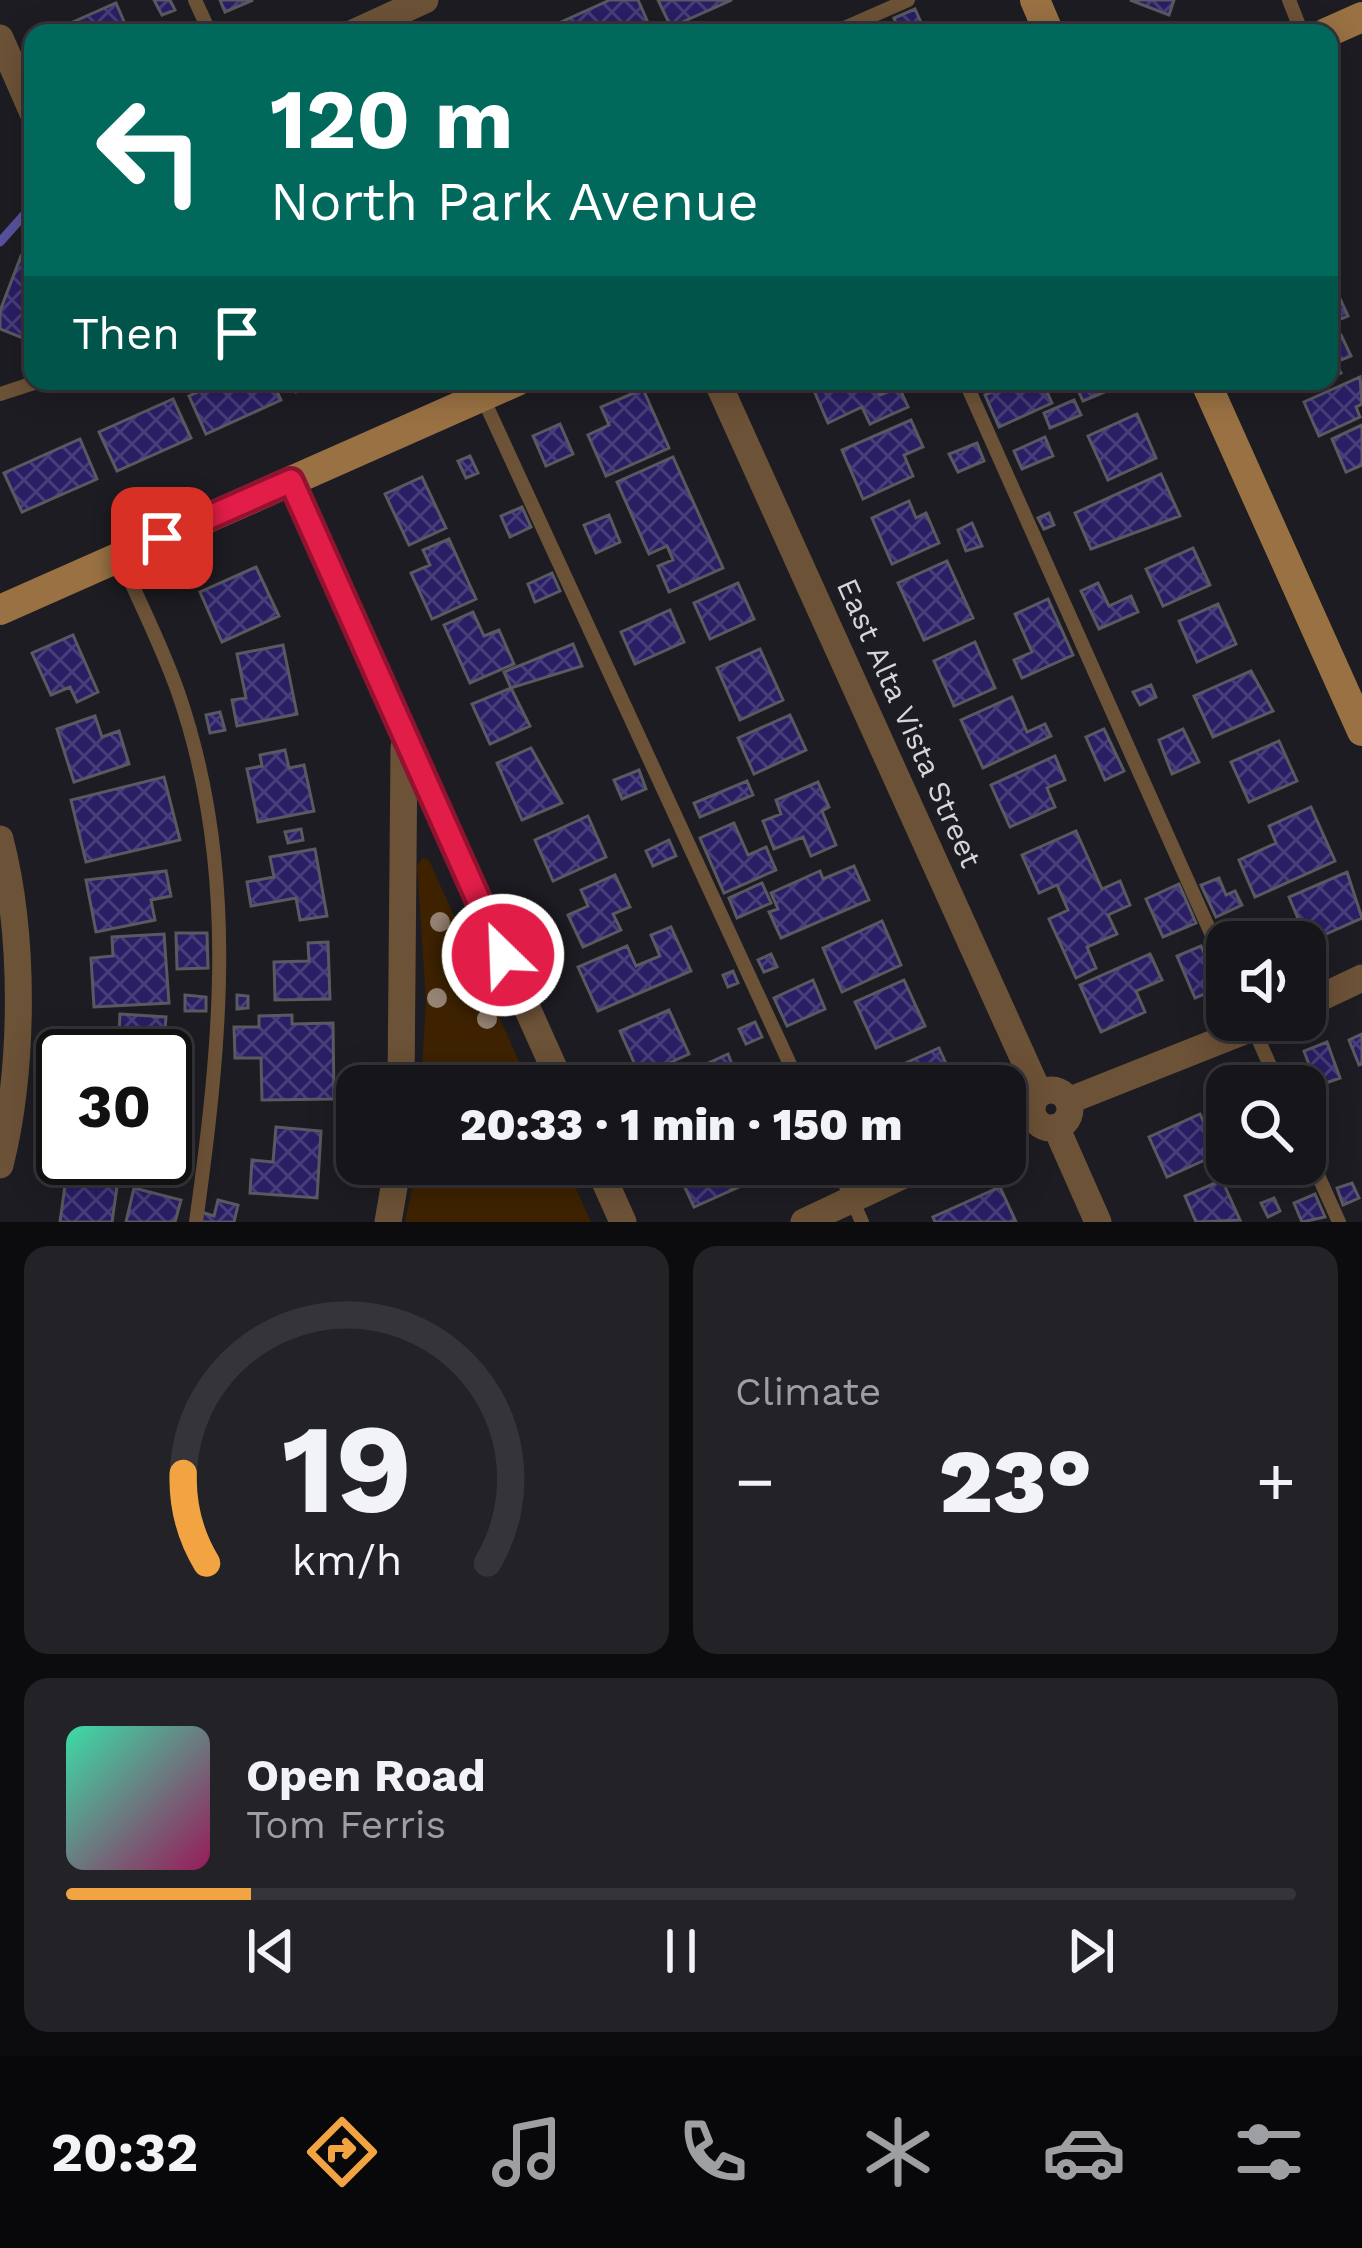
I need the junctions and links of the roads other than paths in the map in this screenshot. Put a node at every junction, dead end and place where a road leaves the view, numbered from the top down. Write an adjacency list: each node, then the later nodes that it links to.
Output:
1 (425, 0): 3 (street)
2 (908, 0): 4 (lane)
3 (373, 24)
4 (853, 24)
5 (0, 38): 6 (street)
6 (24, 93)
7 (496, 390): 11 (street)
8 (721, 390): 26 (street, East Alta Vista Street)
9 (969, 390): 18 (lane)
10 (1209, 390): 15 (street)
11 (482, 396): 12 (street); 24 (lane)
12 (291, 481): 13 (street); 16 (street)
13 (119, 556): 14 (street); 35 (lane)
14 (0, 610)
15 (1362, 730)
16 (404, 736): 22 (street); 23 (street)
17 (0, 839): 29 (street)
18 (1206, 922)
19 (1362, 978): 20 (street)
20 (1326, 995)
21 (1214, 1041): 25 (street)
22 (401, 1065)
23 (553, 1065)
24 (790, 1065)
25 (1069, 1101): 26 (street); 28 (street)
26 (1035, 1103): 27 (street); 28 (street)
27 (1026, 1110)
28 (1056, 1127): 39 (street)
29 (0, 1166)
30 (394, 1185): 36 (street)
31 (606, 1185): 37 (street)
32 (896, 1185): 34 (street)
33 (1322, 1185): 40 (lane)
34 (858, 1211): 38 (street)
35 (196, 1222)
36 (388, 1222)
37 (623, 1222)
38 (804, 1222)
39 (1098, 1222)
40 (1339, 1222)

